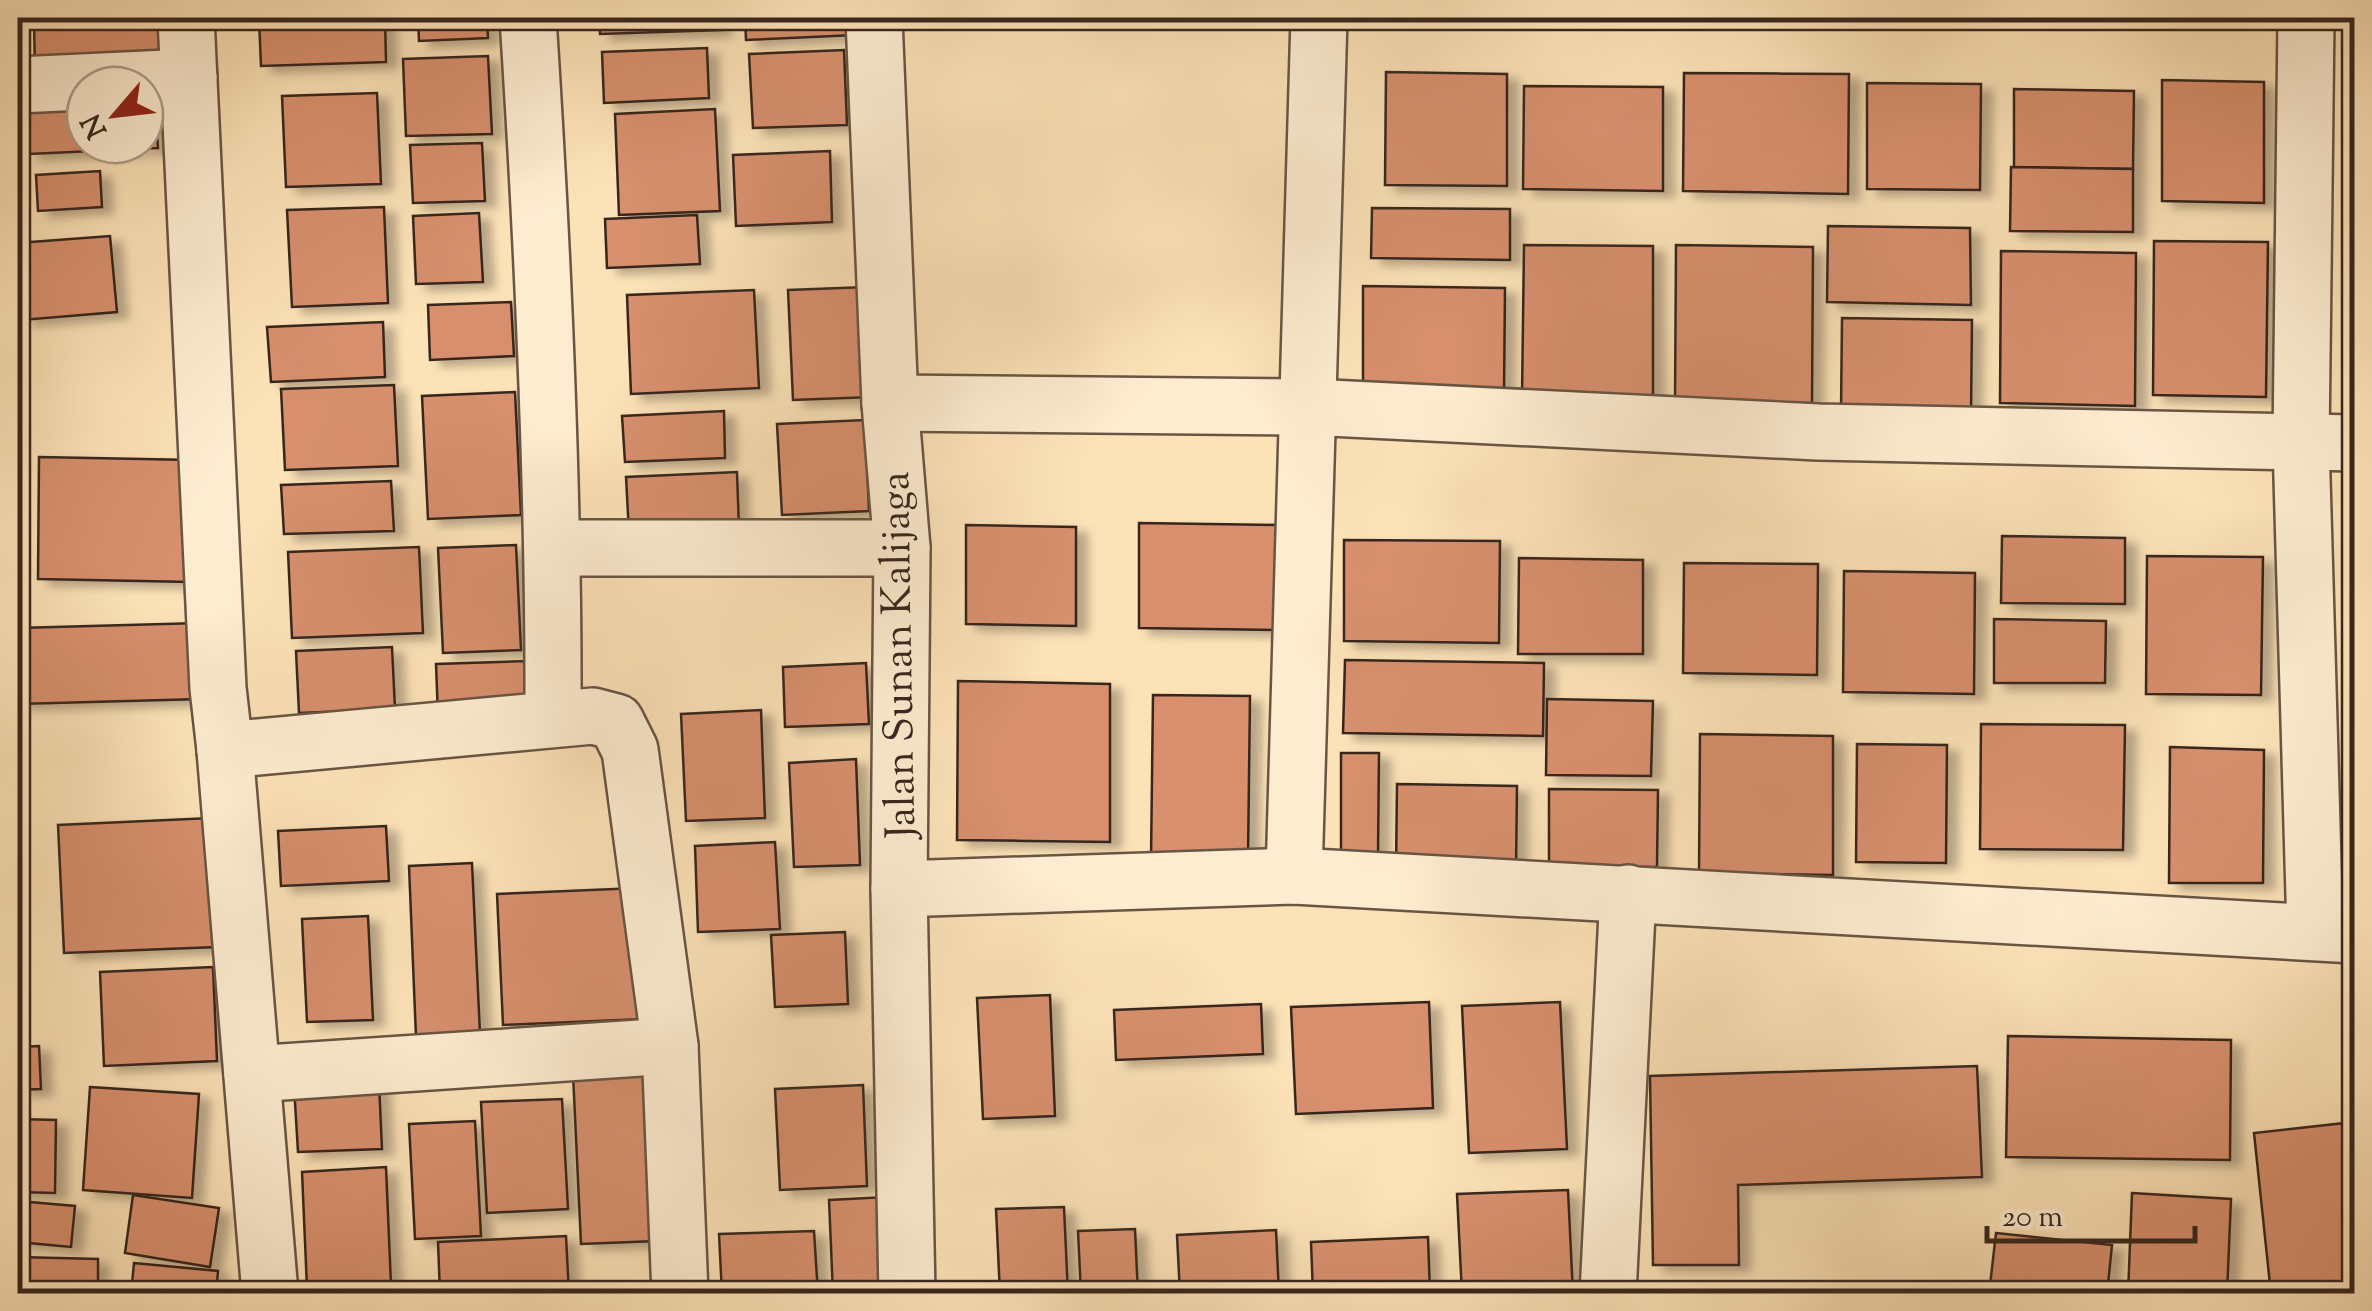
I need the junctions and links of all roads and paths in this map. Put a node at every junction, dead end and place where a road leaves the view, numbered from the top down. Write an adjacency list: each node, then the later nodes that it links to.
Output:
1 (186, 18): 6 (street)
2 (528, 18): 12 (street)
3 (874, 18): 8 (street, Jalan Sunan Kalijaga)
4 (1318, 18): 9 (street)
5 (2306, 18): 10 (street)
6 (189, 77): 7 (street); 15 (street)
7 (18, 86)
8 (890, 403): 9 (street); 13 (street, Jalan Sunan Kalijaga)
9 (1309, 407): 10 (street); 16 (street)
10 (2301, 443): 11 (street); 19 (street)
11 (2354, 443)
12 (554, 548): 13 (street); 14 (street)
13 (902, 548): 17 (street, Jalan Sunan Kalijaga)
14 (553, 718): 15 (street); 20 (street)
15 (225, 750): 21 (street)
16 (1294, 876): 17 (street); 18 (street)
17 (899, 889): 24 (street, Jalan Sunan Kalijaga)
18 (1628, 893): 19 (street); 25 (street)
19 (2335, 933)
20 (670, 1046): 21 (street); 23 (street)
21 (252, 1074): 22 (street)
22 (270, 1294)
23 (680, 1294)
24 (907, 1294)
25 (1608, 1294)

